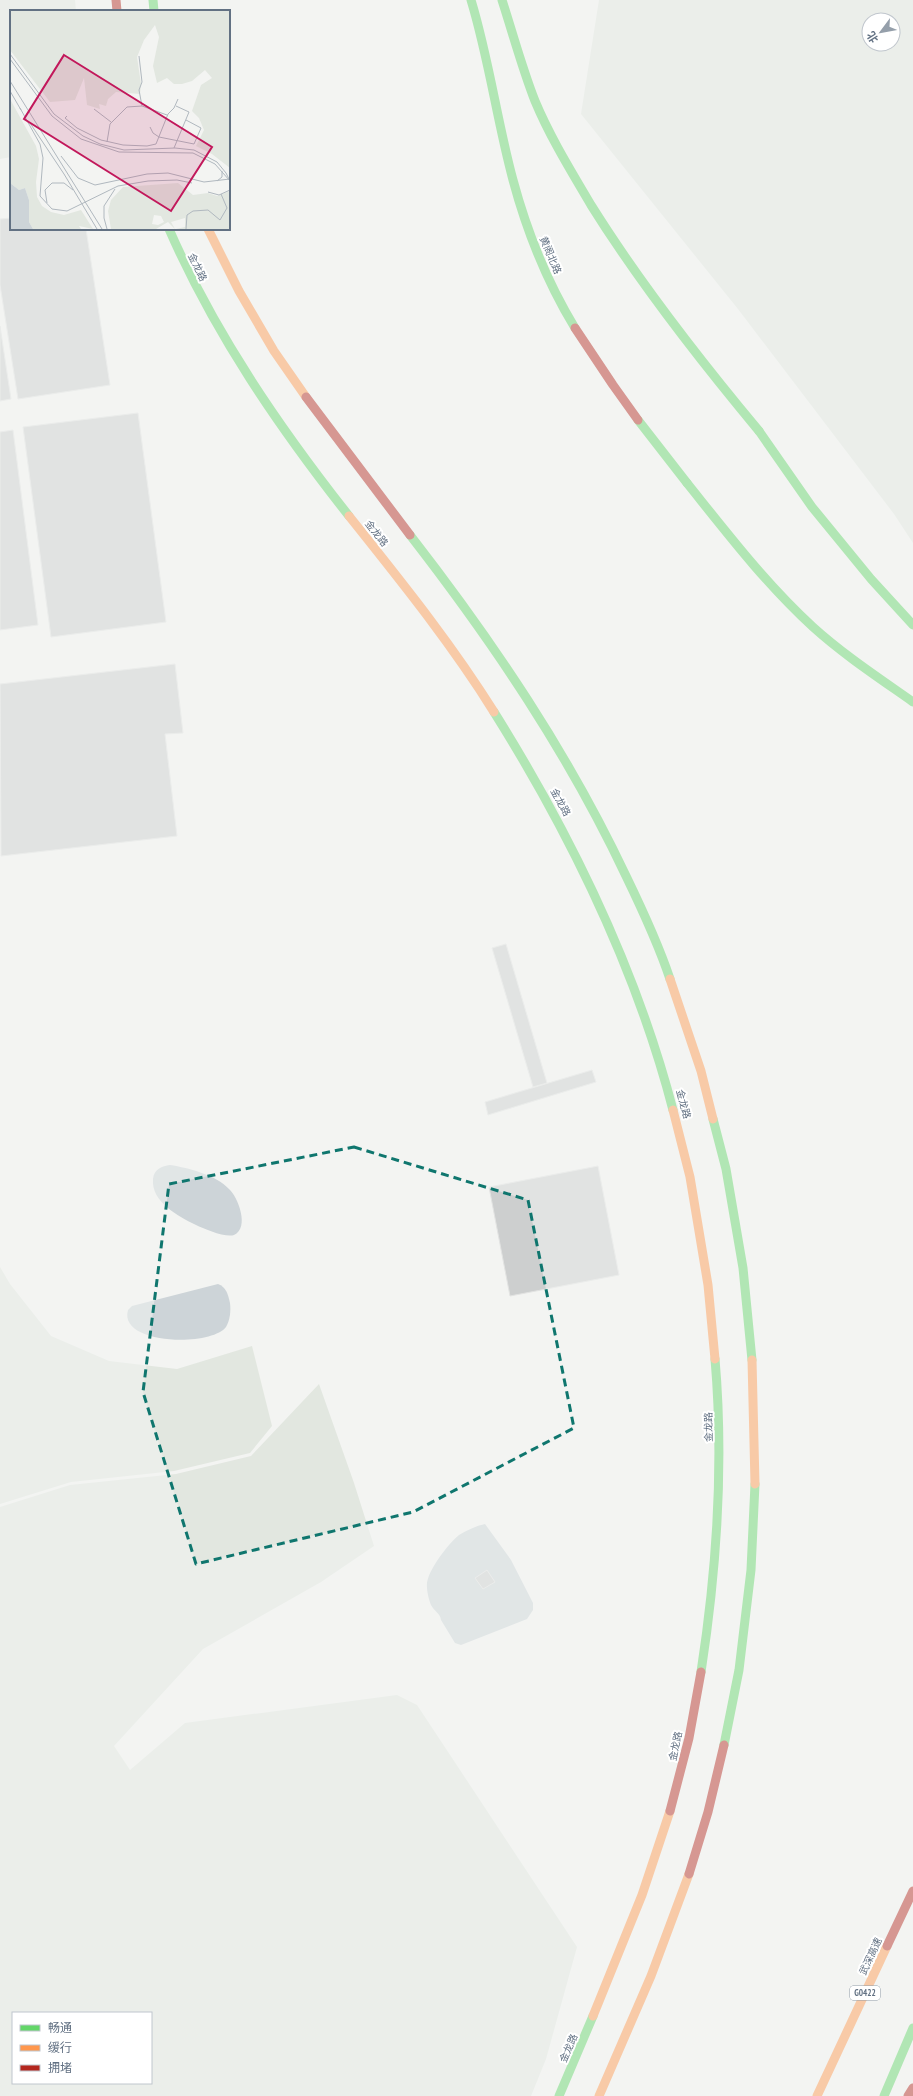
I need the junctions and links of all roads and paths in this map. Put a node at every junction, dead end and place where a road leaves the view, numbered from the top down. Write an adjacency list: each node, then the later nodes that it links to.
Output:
1 (116, 0): 5 (main road)
2 (153, 0): 6 (main road)
3 (471, 0): 10 (main road, 黄阁北路)
4 (502, 0): 9 (main road)
5 (117, 10)
6 (154, 10)
7 (169, 230): 14 (main road, 金龙路)
8 (208, 230): 15 (main road)
9 (913, 625)
10 (913, 702)
11 (913, 1891): 16 (main road, 武深高速 / G0422)
12 (913, 2028): 17 (main road)
13 (913, 2088): 18 (main road)
14 (559, 2096)
15 (599, 2096)
16 (817, 2096)
17 (884, 2096)
18 (908, 2096)

